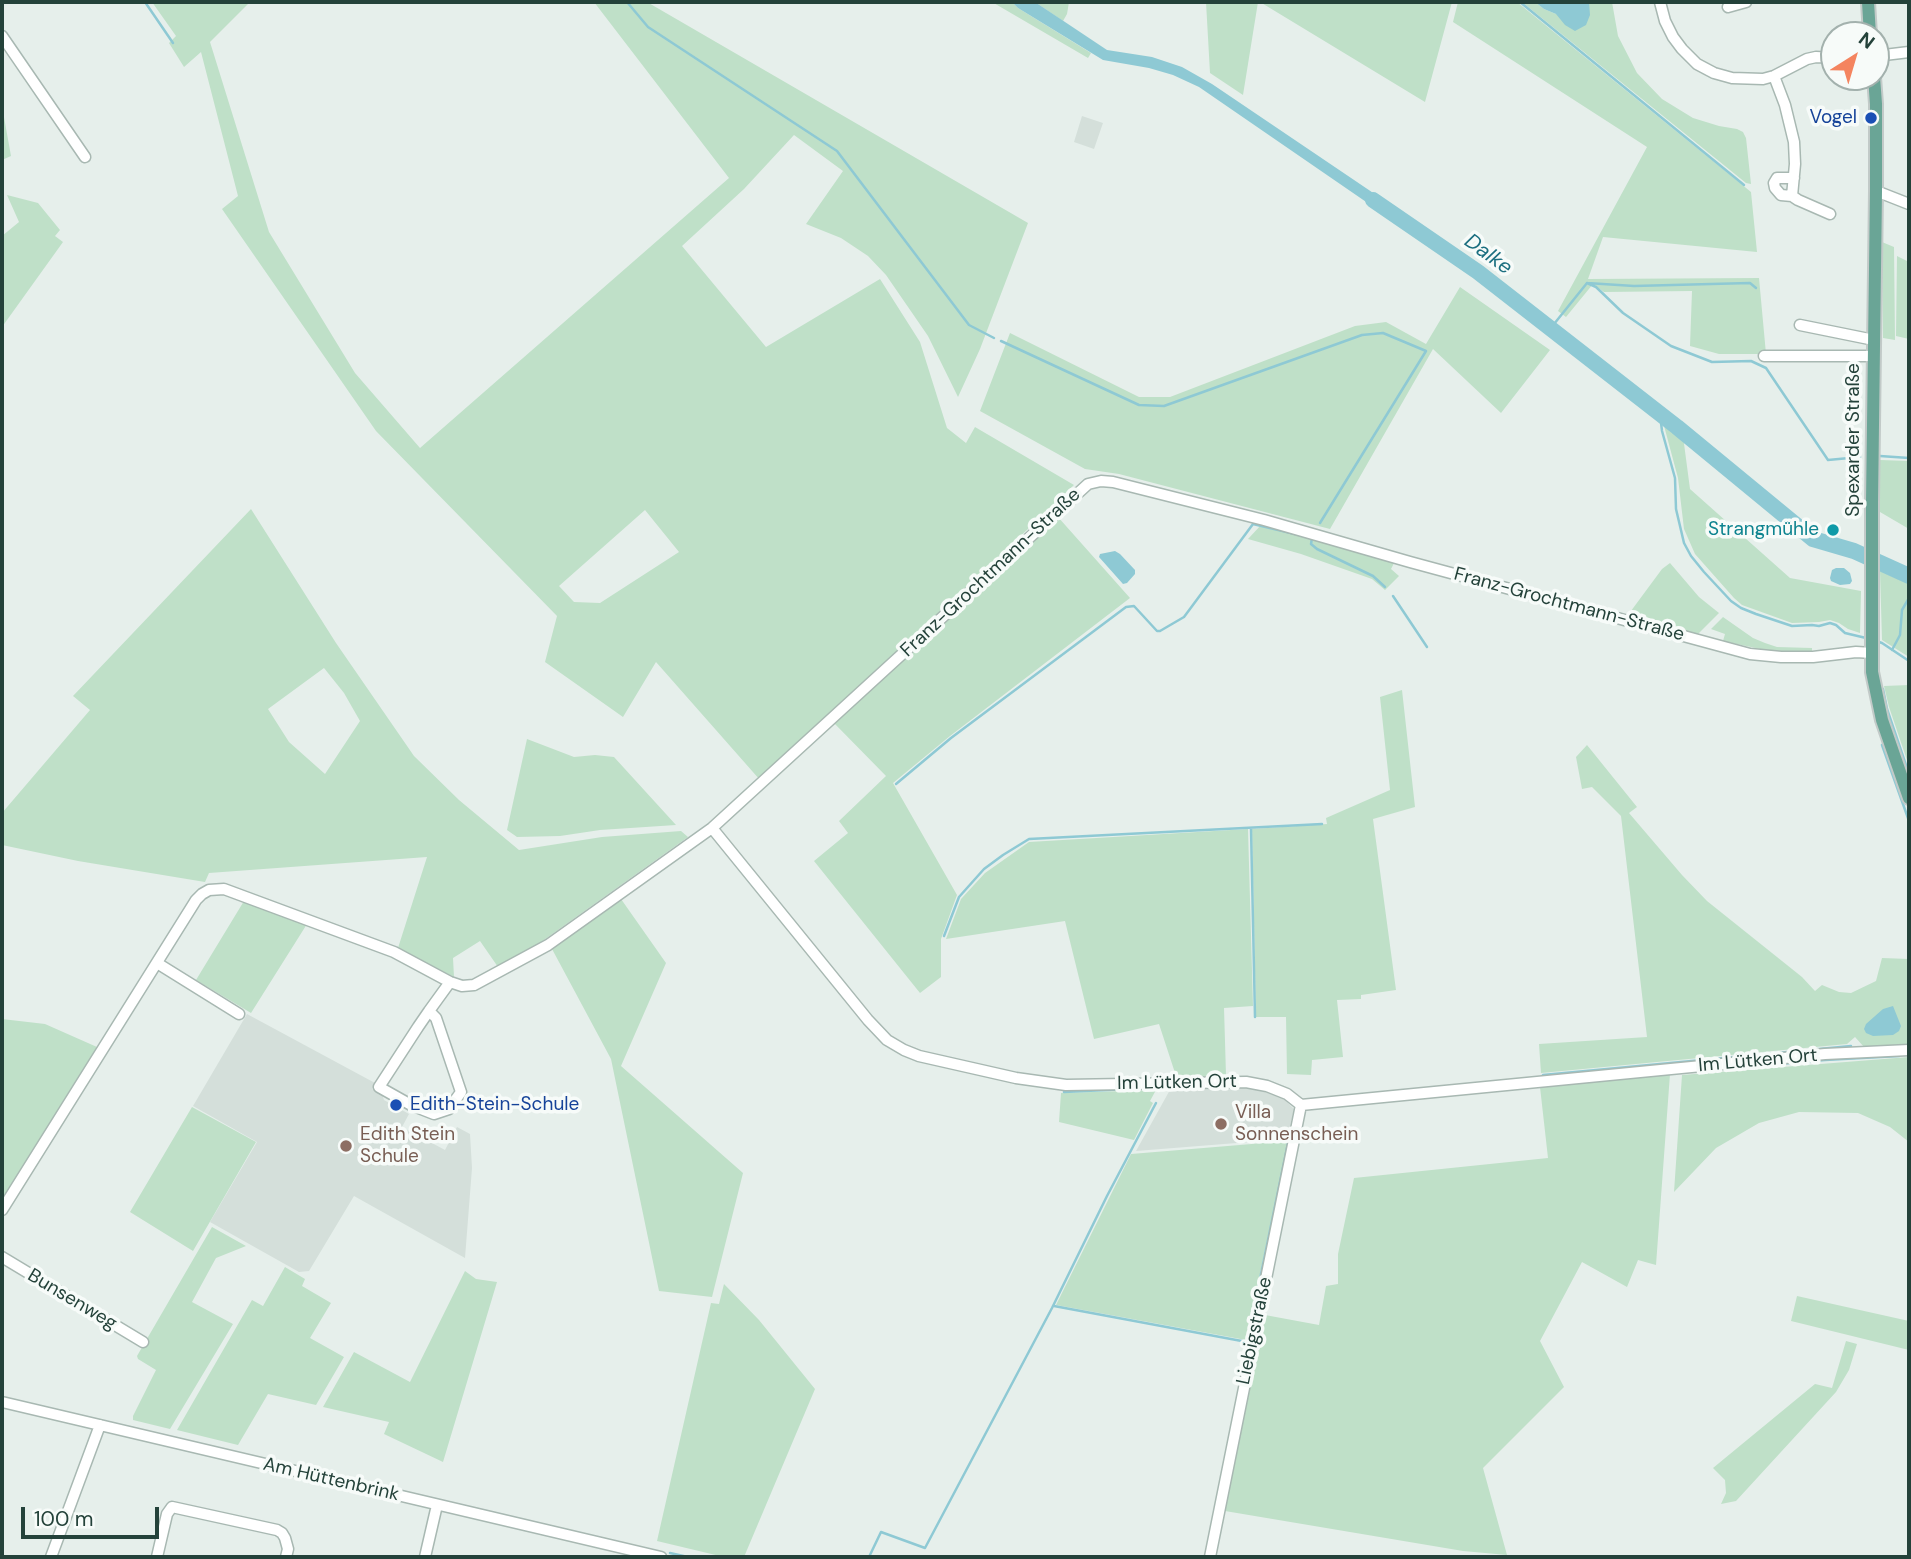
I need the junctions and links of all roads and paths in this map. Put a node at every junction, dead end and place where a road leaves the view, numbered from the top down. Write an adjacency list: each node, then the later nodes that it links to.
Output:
1 (1660, 2): 10 (street)
2 (1746, 2): 4 (street)
3 (1867, 2): 5 (main road)
4 (1728, 7)
5 (1869, 21)
6 (2, 36): 12 (street)
7 (1909, 52): 8 (street)
8 (1890, 54)
9 (1820, 57): 10 (street)
10 (1774, 76): 13 (street)
11 (1875, 91): 14 (main road, Spexarder Straße)
12 (86, 157)
13 (1794, 178): 15 (street); 15 (street)
14 (1876, 191): 16 (street); 19 (main road, Spexarder Straße)
15 (1792, 196): 17 (street)
16 (1909, 204)
17 (1830, 214)
18 (1800, 325): 19 (street)
19 (1874, 340): 21 (main road, Spexarder Straße)
20 (1765, 356): 21 (street)
21 (1874, 356): 22 (main road, Spexarder Straße)
22 (1872, 651): 23 (main road, Spexarder Straße); 24 (street, Franz-Grochtmann-Straße)
23 (1909, 798)
24 (712, 828): 26 (street, Franz-Grochtmann-Straße); 30 (street, Im Lütken Ort)
25 (157, 963): 26 (street); 28 (street); 31 (street)
26 (450, 982): 27 (street)
27 (429, 1011): 27 (street)
28 (239, 1014)
29 (1909, 1050): 30 (street, Im Lütken Ort)
30 (1301, 1105): 42 (street, Liebigstraße)
31 (2, 1210)
32 (2, 1257): 33 (street, Bunsenweg)
33 (143, 1342)
34 (2, 1402): 35 (street, Am Hüttenbrink)
35 (100, 1425): 36 (street, Am Hüttenbrink); 37 (street)
36 (437, 1505): 40 (street); 41 (street, Am Hüttenbrink)
37 (51, 1557)
38 (158, 1557): 39 (street)
39 (286, 1557)
40 (425, 1557)
41 (661, 1557)
42 (1210, 1557)

